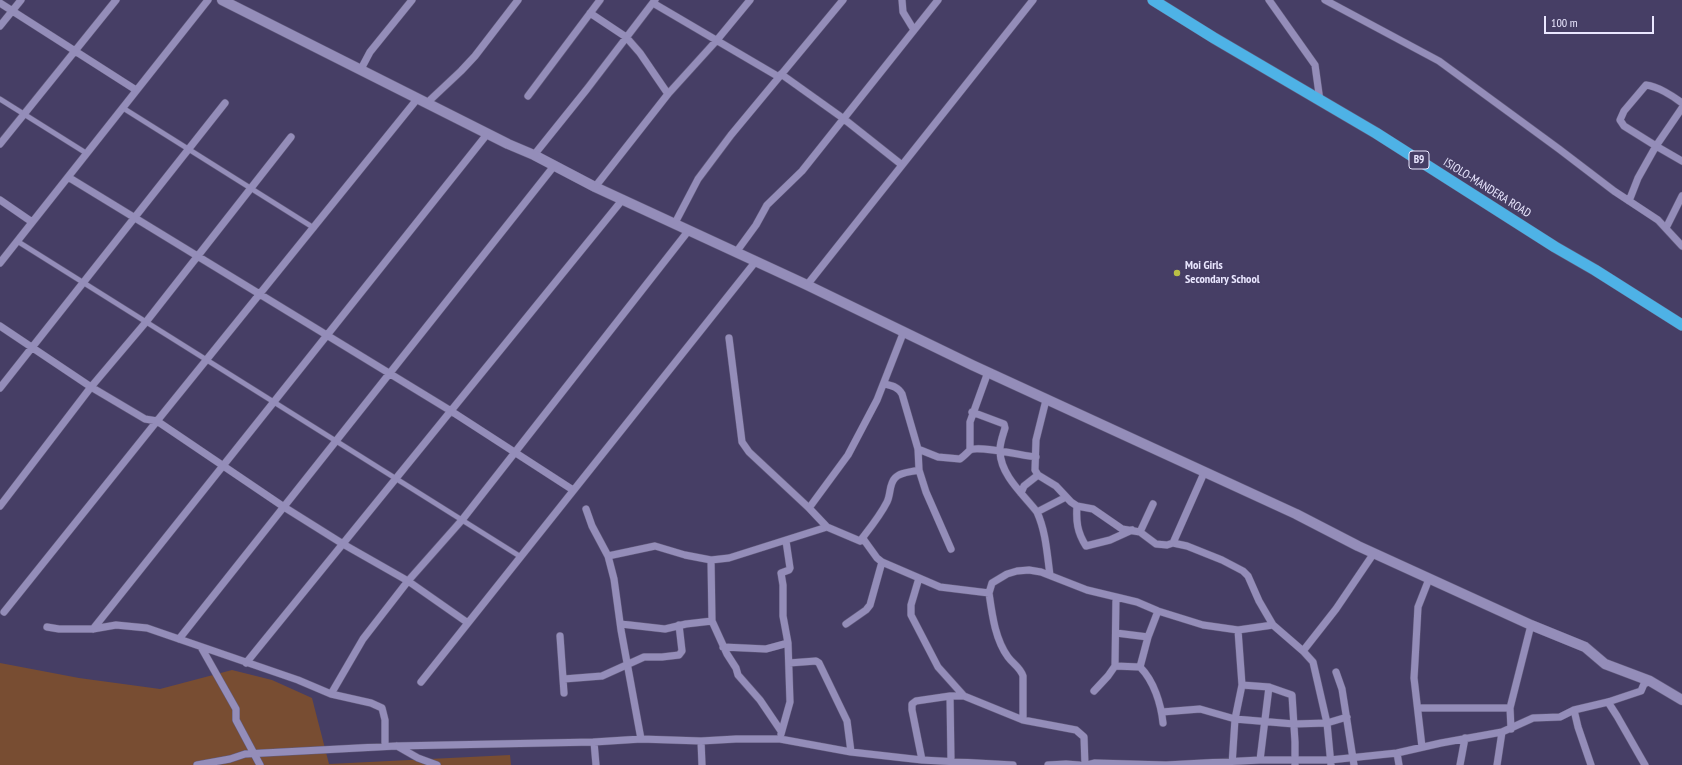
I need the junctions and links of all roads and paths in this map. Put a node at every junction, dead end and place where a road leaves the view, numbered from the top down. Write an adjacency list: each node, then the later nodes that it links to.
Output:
1 (21, 0): 18 (street)
2 (116, 0): 24 (street)
3 (208, 0): 27 (street)
4 (222, 0): 25 (main road)
5 (518, 0): 31 (street)
6 (600, 0): 19 (street)
7 (750, 0): 23 (street)
8 (843, 0): 26 (street)
9 (902, 0): 21 (street)
10 (938, 0): 21 (street)
11 (1033, 0): 47 (street)
12 (1269, 0): 32 (street)
13 (1325, 0): 55 (street)
14 (409, 1): 25 (street)
15 (1156, 1): 32 (highway, ISIOLO-MANDERA ROAD / B9)
16 (654, 2): 22 (street); 23 (street)
17 (0, 3): 18 (street)
18 (12, 11): 20 (street); 24 (street)
19 (590, 13): 22 (street); 29 (street)
20 (0, 26)
21 (914, 30): 38 (street)
22 (626, 37): 28 (street); 45 (street)
23 (717, 40): 26 (street); 28 (street)
24 (74, 51): 27 (street); 37 (street)
25 (361, 69): 31 (main road)
26 (780, 75): 38 (street); 58 (street)
27 (136, 90): 35 (street)
28 (668, 94): 50 (street)
29 (528, 96)
30 (0, 99): 37 (street)
31 (423, 100): 39 (main road); 59 (street)
32 (1320, 101): 72 (highway, ISIOLO-MANDERA ROAD / B9)
33 (225, 103): 43 (street)
34 (1682, 103): 42 (street)
35 (123, 108): 43 (street); 44 (street)
36 (1682, 108): 42 (street)
37 (24, 114): 41 (street); 44 (street)
38 (844, 119): 47 (street); 64 (street)
39 (488, 133): 45 (main road); 75 (street)
40 (291, 137): 51 (street)
41 (0, 144)
42 (1656, 146): 46 (street); 55 (street)
43 (189, 149): 51 (street); 56 (street)
44 (86, 153): 49 (street)
45 (534, 154): 48 (main road)
46 (1682, 162)
47 (902, 164): 69 (street)
48 (554, 166): 50 (main road); 80 (street)
49 (68, 177): 56 (street); 57 (street)
50 (595, 186): 53 (main road)
51 (251, 188): 59 (street); 65 (street)
52 (1682, 196): 60 (street)
53 (623, 199): 58 (main road); 86 (street)
54 (0, 200): 57 (street)
55 (1629, 201): 60 (street)
56 (134, 218): 65 (street); 68 (street)
57 (32, 222): 62 (street)
58 (675, 223): 61 (main road)
59 (314, 228): 70 (street)
60 (1666, 228): 63 (street)
61 (689, 230): 64 (main road); 92 (street)
62 (17, 241): 67 (street); 68 (street)
63 (1682, 246)
64 (737, 251): 66 (main road)
65 (198, 256): 70 (street); 71 (street)
66 (756, 261): 69 (main road); 100 (street)
67 (0, 263)
68 (83, 283): 71 (street); 77 (street)
69 (807, 284): 74 (main road)
70 (260, 294): 75 (street); 78 (street)
71 (146, 322): 78 (street); 82 (street)
72 (1682, 325)
73 (0, 326): 77 (street)
74 (904, 331): 79 (main road); 81 (street)
75 (327, 335): 80 (street); 85 (street)
76 (729, 338): 107 (street)
77 (32, 347): 82 (street); 83 (street)
78 (207, 360): 85 (street); 88 (street)
79 (988, 372): 84 (main road); 87 (street)
80 (390, 373): 86 (street); 89 (street)
81 (885, 384): 90 (street); 107 (street)
82 (91, 387): 88 (street); 104 (street)
83 (0, 388)
84 (1046, 400): 94 (street); 97 (main road)
85 (274, 402): 89 (street); 95 (street)
86 (451, 411): 92 (street); 99 (street)
87 (972, 412): 91 (street); 93 (street)
88 (157, 421): 95 (street); 131 (street)
89 (336, 441): 99 (street); 105 (street)
90 (918, 449): 91 (street); 96 (street)
91 (970, 450): 93 (street)
92 (515, 452): 100 (street); 110 (street)
93 (1000, 452): 94 (street); 101 (street)
94 (1036, 457): 98 (street)
95 (223, 466): 105 (street); 140 (street)
96 (919, 470): 115 (street); 118 (street)
97 (1204, 472): 116 (street); 119 (main road)
98 (1038, 475): 101 (street); 102 (street)
99 (396, 479): 110 (street); 117 (street)
100 (573, 490): 121 (street)
101 (1021, 492): 109 (street)
102 (1066, 497): 106 (street); 109 (street)
103 (1153, 504): 113 (street)
104 (0, 506)
105 (284, 506): 117 (street); 145 (street)
106 (1077, 506): 112 (street); 112 (street)
107 (809, 508): 111 (street)
108 (586, 509): 120 (street)
109 (1037, 512): 124 (street)
110 (462, 520): 121 (street); 127 (street)
111 (827, 527): 114 (street); 115 (street)
112 (1132, 530): 113 (street)
113 (1140, 532): 116 (street)
114 (786, 541): 122 (street); 146 (street)
115 (860, 541): 123 (street)
116 (1172, 543): 137 (street)
117 (343, 544): 127 (street); 150 (street)
118 (951, 549)
119 (1374, 553): 126 (main road); 149 (street)
120 (608, 556): 122 (street); 134 (street)
121 (521, 557): 133 (street)
122 (711, 560): 132 (street)
123 (882, 562): 125 (street); 135 (street)
124 (1050, 575): 128 (street); 129 (street)
125 (919, 578): 128 (street); 165 (street)
126 (1429, 579): 138 (main road); 168 (street)
127 (408, 581): 133 (street); 163 (street)
128 (989, 593): 174 (street)
129 (1116, 597): 130 (street); 142 (street)
130 (1158, 611): 141 (street); 144 (street)
131 (4, 612)
132 (712, 621): 136 (street); 148 (street)
133 (468, 623): 158 (street)
134 (621, 624): 136 (street); 152 (street)
135 (846, 624)
136 (679, 625): 152 (street)
137 (1273, 625): 141 (street); 149 (street)
138 (1531, 625): 157 (main road); 169 (street)
139 (47, 627): 140 (street)
140 (93, 629): 145 (street)
141 (1238, 630): 159 (street)
142 (1116, 633): 144 (street); 153 (street)
143 (560, 636): 156 (street)
144 (1148, 637): 154 (street)
145 (179, 639): 147 (street)
146 (788, 644): 148 (street); 151 (street)
147 (201, 647): 150 (street); 192 (street)
148 (723, 647): 180 (street)
149 (1303, 651): 177 (street)
150 (246, 663): 163 (street)
151 (789, 663): 180 (street); 190 (street)
152 (628, 664): 156 (street); 183 (street)
153 (1115, 666): 154 (street); 161 (street)
154 (1140, 667): 171 (street)
155 (1336, 672): 172 (street)
156 (564, 679): 162 (street)
157 (1650, 681): 166 (main road); 167 (street)
158 (421, 682)
159 (1242, 685): 160 (street); 173 (street)
160 (1269, 687): 175 (street); 178 (street)
161 (1094, 691)
162 (564, 693)
163 (331, 694): 187 (street)
164 (950, 696): 165 (street); 194 (street); 196 (street)
165 (964, 696): 174 (street)
166 (1682, 700)
167 (1608, 702): 170 (street); 219 (street)
168 (1418, 708): 169 (street); 189 (street)
169 (1510, 708): 179 (street)
170 (1574, 710): 179 (street); 204 (street)
171 (1162, 712): 173 (street); 176 (street)
172 (1347, 716): 177 (street); 193 (street)
173 (1235, 719): 175 (street); 198 (street)
174 (1023, 720): 213 (street)
175 (1266, 722): 178 (street); 195 (street)
176 (1163, 723)
177 (1326, 723): 178 (street); 197 (street)
178 (1294, 724): 199 (street)
179 (1511, 729): 181 (street)
180 (781, 730): 184 (street)
181 (1502, 732): 182 (street); 218 (street)
182 (1465, 738): 189 (street); 217 (street)
183 (641, 739): 185 (street); 186 (street)
184 (780, 740): 185 (street); 190 (street)
185 (700, 741): 209 (street)
186 (594, 742): 188 (street); 208 (street)
187 (385, 746): 188 (street); 192 (street)
188 (396, 746): 207 (street)
189 (1422, 747): 191 (street)
190 (852, 752): 194 (street)
191 (1397, 753): 193 (street); 216 (street)
192 (254, 754): 205 (street); 206 (street)
193 (1352, 756): 197 (street); 215 (street)
194 (922, 760): 196 (street)
195 (1260, 760): 198 (street); 199 (street)
196 (951, 761): 200 (street)
197 (1330, 762): 199 (street)
198 (1232, 763): 203 (street)
199 (1295, 763)
200 (993, 764): 210 (street)
201 (1066, 764): 211 (street); 212 (street)
202 (1095, 764): 213 (street); 214 (street)
203 (1198, 764): 214 (street)
204 (1590, 764)
205 (197, 765)
206 (260, 765)
207 (437, 765)
208 (596, 765)
209 (702, 765)
210 (1013, 765)
211 (1048, 765)
212 (1079, 765)
213 (1086, 765)
214 (1166, 765)
215 (1354, 765)
216 (1399, 765)
217 (1460, 765)
218 (1497, 765)
219 (1645, 765)

